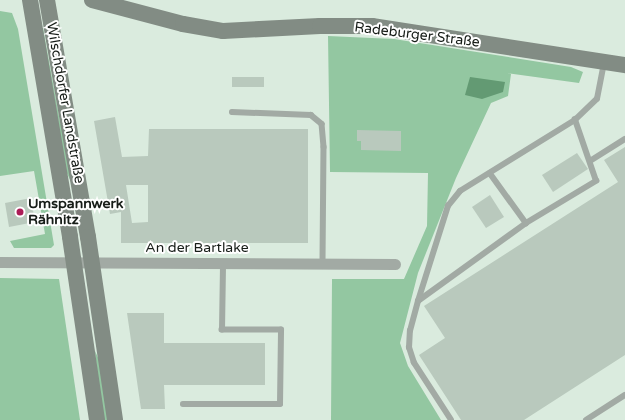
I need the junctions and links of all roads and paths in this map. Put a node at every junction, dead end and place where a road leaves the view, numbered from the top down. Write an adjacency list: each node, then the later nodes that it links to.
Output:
1 (30, 0): 13 (main road, Wilschdorfer Landstraße)
2 (47, 0): 14 (main road, Wilschdorfer Landstraße)
3 (92, 0): 4 (main road, Radeburger Straße)
4 (604, 64): 5 (main road, Radeburger Straße); 7 (lane)
5 (625, 65)
6 (232, 112): 16 (lane)
7 (575, 120): 9 (lane); 10 (lane)
8 (625, 139): 9 (lane)
9 (590, 161): 11 (lane)
10 (490, 173): 11 (lane); 18 (lane)
11 (526, 224): 18 (lane)
12 (0, 262): 13 (street, An der Bartlake)
13 (74, 263): 14 (street, An der Bartlake); 21 (main road, Wilschdorfer Landstraße)
14 (92, 263): 15 (street, An der Bartlake); 22 (main road, Wilschdorfer Landstraße)
15 (223, 263): 16 (street, An der Bartlake); 20 (lane)
16 (322, 264): 17 (street, An der Bartlake)
17 (395, 264)
18 (418, 301): 23 (lane)
19 (625, 395): 24 (lane)
20 (183, 404)
21 (97, 420)
22 (115, 420)
23 (451, 420)
24 (586, 420)

